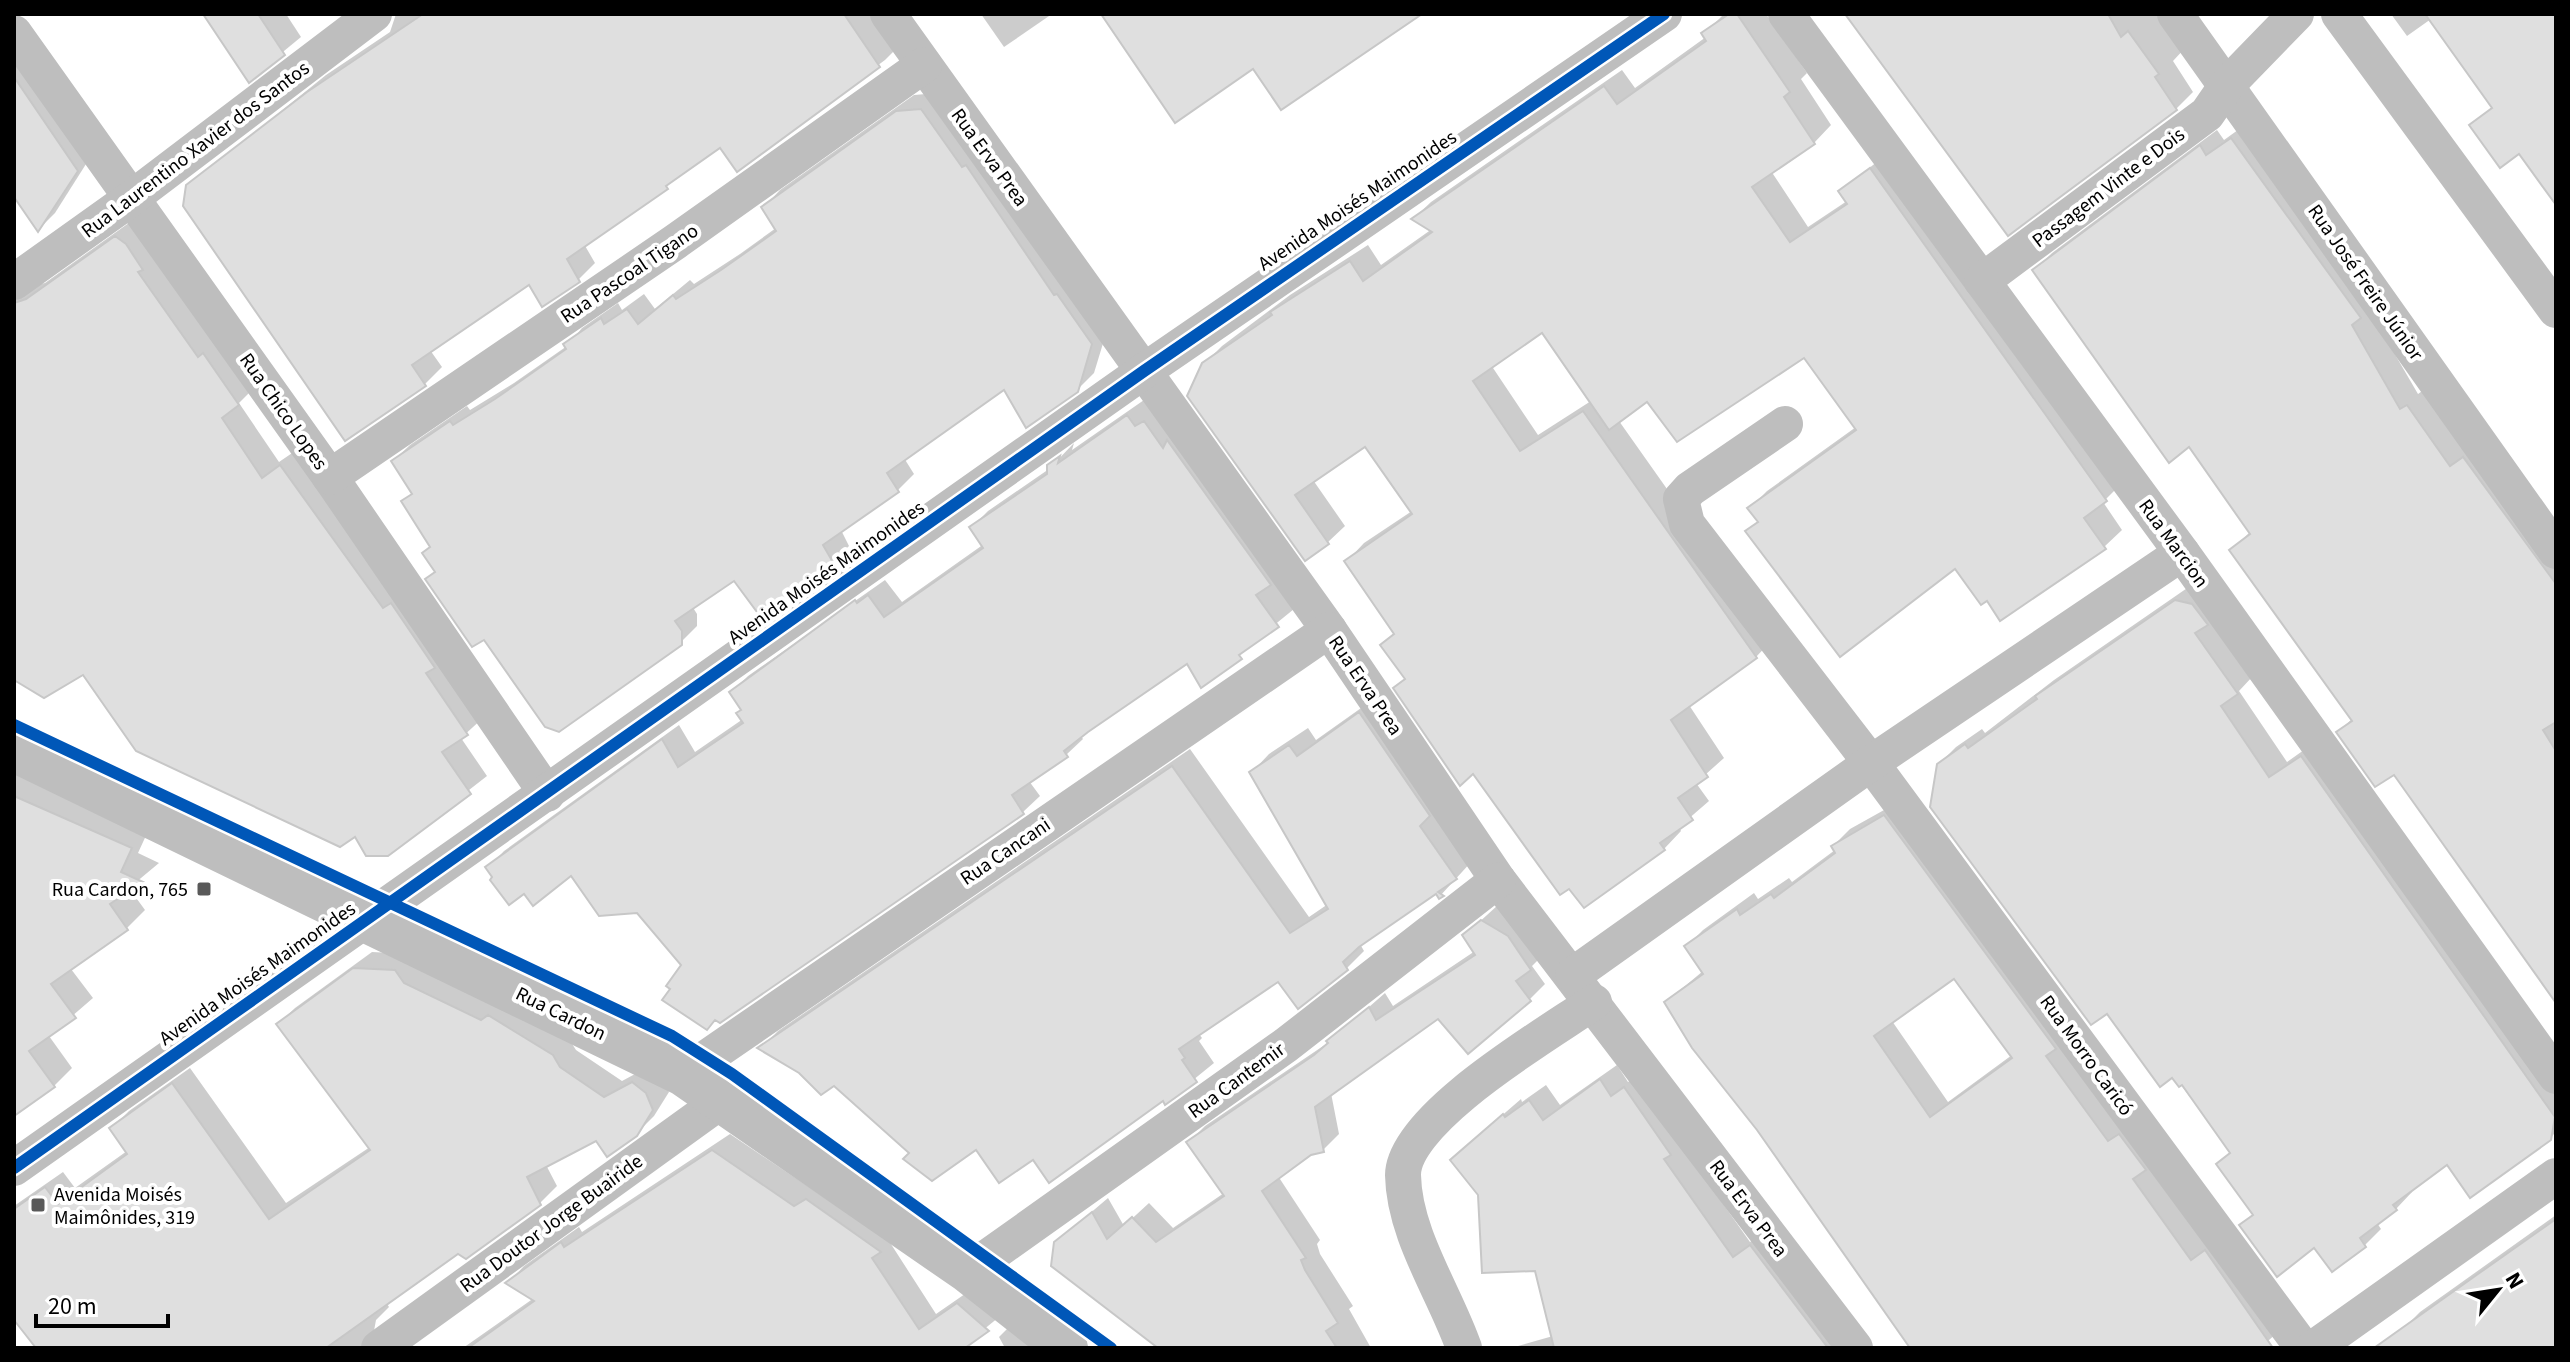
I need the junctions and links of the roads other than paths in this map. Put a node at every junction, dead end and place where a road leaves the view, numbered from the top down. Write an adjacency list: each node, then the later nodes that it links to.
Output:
1 (374, 14): 11 (street, Rua Laurentino Xavier dos Santos)
2 (888, 14): 9 (street, Rua Erva Prea)
3 (1664, 14): 15 (street, Avenida Moisés Maimonides)
4 (1786, 14): 12 (street, Rua Marcion)
5 (2175, 14): 10 (street, Rua José Freire Júnior)
6 (2296, 14): 10 (street, Passagem Vinte e Dois)
7 (2339, 14): 14 (street)
8 (14, 33): 11 (street, Rua Chico Lopes)
9 (924, 65): 15 (street, Rua Erva Prea); 17 (street, Rua Pascoal Tigano)
10 (2227, 85): 12 (street, Passagem Vinte e Dois); 18 (street, Rua José Freire Júnior)
11 (129, 200): 13 (street, Rua Laurentino Xavier dos Santos); 17 (street, Rua Chico Lopes)
12 (1982, 281): 19 (street, Rua Marcion)
13 (14, 282)
14 (2556, 310)
15 (1144, 371): 20 (street, Rua Erva Prea); 23 (street, Avenida Moisés Maimonides)
16 (1785, 424): 22 (street, Rua Morro Caricó)
17 (330, 477): 23 (street, Rua Chico Lopes)
18 (2556, 551)
19 (2182, 553): 22 (street); 28 (street, Rua Marcion)
20 (1329, 630): 24 (street, Rua Erva Prea); 27 (street, Rua Cancani)
21 (14, 750): 25 (street, Rua Cardon)
22 (1871, 763): 26 (street); 37 (street, Rua Morro Caricó)
23 (547, 794): 25 (street, Avenida Moisés Maimonides)
24 (1498, 880): 26 (street, Rua Erva Prea); 32 (street, Rua Cantemir)
25 (366, 920): 27 (street, Rua Cardon); 30 (street, Avenida Moisés Maimonides)
26 (1584, 989): 35 (street); 36 (street, Rua Erva Prea)
27 (683, 1074): 29 (street, Rua Cardon)
28 (2556, 1076)
29 (724, 1099): 32 (street, Rua Cardon); 34 (street, Rua Doutor Jorge Buairide)
30 (14, 1168)
31 (2556, 1176): 38 (street)
32 (968, 1271): 33 (street, Rua Cardon)
33 (1046, 1343)
34 (379, 1348)
35 (1464, 1348)
36 (1855, 1348)
37 (2303, 1348)
38 (2314, 1348)

